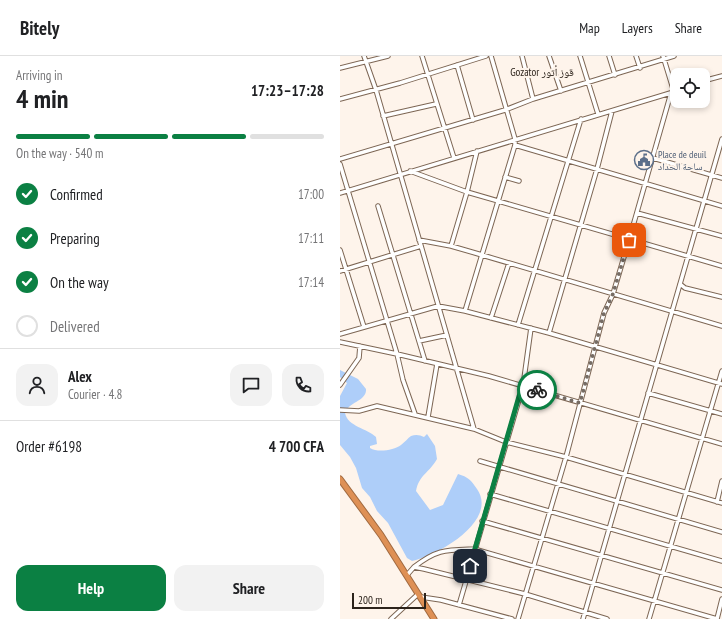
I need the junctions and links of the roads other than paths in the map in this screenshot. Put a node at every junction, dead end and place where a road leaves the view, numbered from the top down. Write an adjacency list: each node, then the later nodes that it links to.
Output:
1 (364, 56): 13 (street)
2 (388, 56): 13 (street)
3 (422, 56): 17 (street)
4 (486, 56): 14 (street)
5 (491, 56): 30 (street)
6 (522, 56): 27 (street)
7 (549, 56): 24 (street)
8 (580, 56): 22 (street)
9 (609, 56): 18 (street)
10 (636, 56): 16 (street)
11 (674, 56): 12 (street)
12 (663, 58): 16 (street); 21 (street)
13 (365, 62): 15 (street); 23 (street)
14 (457, 65): 17 (street); 35 (street)
15 (340, 68)
16 (640, 68): 18 (street)
17 (427, 74): 23 (street); 28 (street)
18 (615, 75): 22 (street)
19 (722, 76): 20 (street)
20 (710, 79)
21 (670, 80)
22 (588, 83): 24 (street); 32 (street)
23 (376, 90): 26 (street); 33 (street)
24 (561, 91): 27 (street)
25 (670, 93): 31 (street)
26 (340, 98)
27 (532, 99): 30 (street)
28 (436, 104): 33 (street); 36 (street)
29 (670, 105): 44 (street)
30 (505, 110): 35 (street); 37 (street)
31 (612, 111): 32 (street); 48 (street)
32 (598, 114): 34 (street)
33 (383, 116): 39 (street)
34 (581, 119): 37 (street); 46 (street)
35 (473, 120): 36 (street)
36 (444, 129): 39 (street); 43 (street)
37 (515, 139): 40 (street); 42 (street)
38 (722, 139): 41 (street)
39 (390, 144): 45 (street); 50 (street)
40 (515, 145): 46 (street); 52 (street)
41 (721, 148): 51 (street)
42 (477, 151): 43 (street); 57 (street)
43 (454, 158): 49 (street)
44 (653, 158): 51 (street); 55 (street)
45 (340, 159)
46 (568, 161): 48 (street); 64 (street)
47 (340, 164): 56 (street)
48 (597, 169): 55 (street); 65 (street)
49 (410, 171): 50 (street); 57 (street)
50 (400, 174): 56 (street); 68 (street)
51 (712, 175): 53 (street); 60 (street)
52 (505, 177): 54 (street); 59 (street)
53 (722, 178)
54 (519, 181)
55 (645, 184): 60 (street); 63 (street)
56 (347, 190): 58 (street); 76 (street)
57 (467, 192): 59 (street); 71 (street)
58 (340, 193)
59 (498, 201): 64 (street); 73 (street)
60 (704, 201): 62 (street); 66 (street)
61 (378, 206): 74 (street)
62 (722, 206)
63 (637, 213): 66 (street); 69 (street)
64 (551, 217): 65 (street); 80 (street)
65 (580, 226): 69 (street); 82 (street)
66 (696, 229): 67 (street); 75 (street)
67 (722, 236)
68 (419, 240): 70 (street); 71 (street)
69 (629, 240): 75 (street); 84 (street)
70 (421, 246): 74 (street); 86 (street)
71 (450, 246): 73 (street)
72 (340, 250): 79 (street)
73 (482, 254): 77 (street); 87 (street)
74 (393, 255): 76 (street); 89 (street)
75 (688, 257): 78 (street); 83 (street)
76 (369, 262): 79 (street); 91 (street)
77 (509, 263): 80 (street); 90 (street)
78 (722, 266)
79 (346, 269): 81 (street); 94 (street)
80 (535, 270): 82 (street); 92 (street)
81 (340, 271)
82 (564, 279): 84 (street); 96 (street)
83 (680, 284): 85 (street); 88 (street)
84 (613, 294): 88 (street); 102 (street)
85 (722, 297)
86 (438, 306): 87 (street); 89 (street); 98 (street)
87 (465, 311): 90 (street)
88 (672, 311): 93 (street); 106 (street)
89 (411, 313): 91 (street); 99 (street)
90 (491, 318): 92 (street)
91 (387, 320): 94 (street); 103 (street)
92 (518, 325): 95 (street)
93 (722, 326)
94 (364, 327): 97 (street)
95 (531, 328): 96 (street); 111 (street)
96 (549, 333): 102 (street)
97 (340, 334): 100 (street)
98 (447, 335): 99 (street); 107 (street)
99 (420, 341): 104 (street)
100 (341, 343): 101 (street)
101 (360, 346): 103 (street); 110 (street)
102 (595, 347): 106 (street); 113 (street)
103 (397, 354): 104 (street); 116 (street)
104 (425, 361): 105 (street)
105 (437, 364): 107 (street); 118 (street)
106 (657, 366): 109 (street); 112 (street)
107 (458, 370): 111 (street); 120 (street)
108 (722, 371): 109 (street)
109 (720, 384): 115 (street)
110 (340, 385)
111 (522, 386): 113 (street); 122 (street)
112 (648, 393): 115 (street); 119 (street)
113 (580, 403): 119 (street); 124 (street)
114 (340, 410): 116 (street)
115 (710, 410): 117 (street); 121 (street)
116 (415, 414): 118 (street)
117 (722, 414)
118 (428, 417): 120 (street)
119 (641, 420): 121 (street); 127 (street)
120 (474, 429): 122 (street)
121 (702, 437): 123 (street); 131 (street)
122 (506, 442): 124 (street); 126 (street)
123 (722, 444)
124 (566, 457): 127 (street); 130 (street)
125 (480, 461): 126 (street)
126 (498, 467): 130 (street); 132 (street)
127 (625, 474): 131 (street); 133 (street)
128 (340, 479): 149 (highway)
129 (722, 481): 134 (street)
130 (558, 484): 133 (street); 136 (street)
131 (686, 493): 134 (street); 137 (street)
132 (490, 494): 136 (street); 138 (street)
133 (618, 502): 137 (street); 139 (street)
134 (717, 502): 135 (street)
135 (722, 503)
136 (550, 511): 139 (street); 141 (street)
137 (679, 520): 140 (street); 142 (street)
138 (482, 521): 141 (street); 143 (street)
139 (610, 529): 142 (street); 144 (street)
140 (722, 532)
141 (543, 538): 144 (street); 146 (street)
142 (670, 547): 145 (street); 148 (street)
143 (474, 549): 146 (street); 147 (street); 150 (street)
144 (601, 555): 148 (street); 151 (street)
145 (722, 561)
146 (534, 566): 151 (street); 153 (street)
147 (414, 567): 149 (street); 150 (street)
148 (663, 573): 152 (street); 156 (street)
149 (406, 575): 154 (highway)
150 (467, 579): 153 (street); 157 (street)
151 (593, 583): 156 (street); 158 (street)
152 (722, 590)
153 (525, 594): 158 (street); 163 (street)
154 (419, 596): 157 (street); 159 (street); 160 (highway); 161 (highway)
155 (722, 599): 167 (street)
156 (654, 601): 166 (street); 167 (street)
157 (459, 605): 162 (street)
158 (585, 613): 164 (street); 165 (street)
159 (391, 619)
160 (430, 619)
161 (434, 619)
162 (512, 619)
163 (518, 619)
164 (583, 619)
165 (607, 619)
166 (649, 619)
167 (717, 619)

